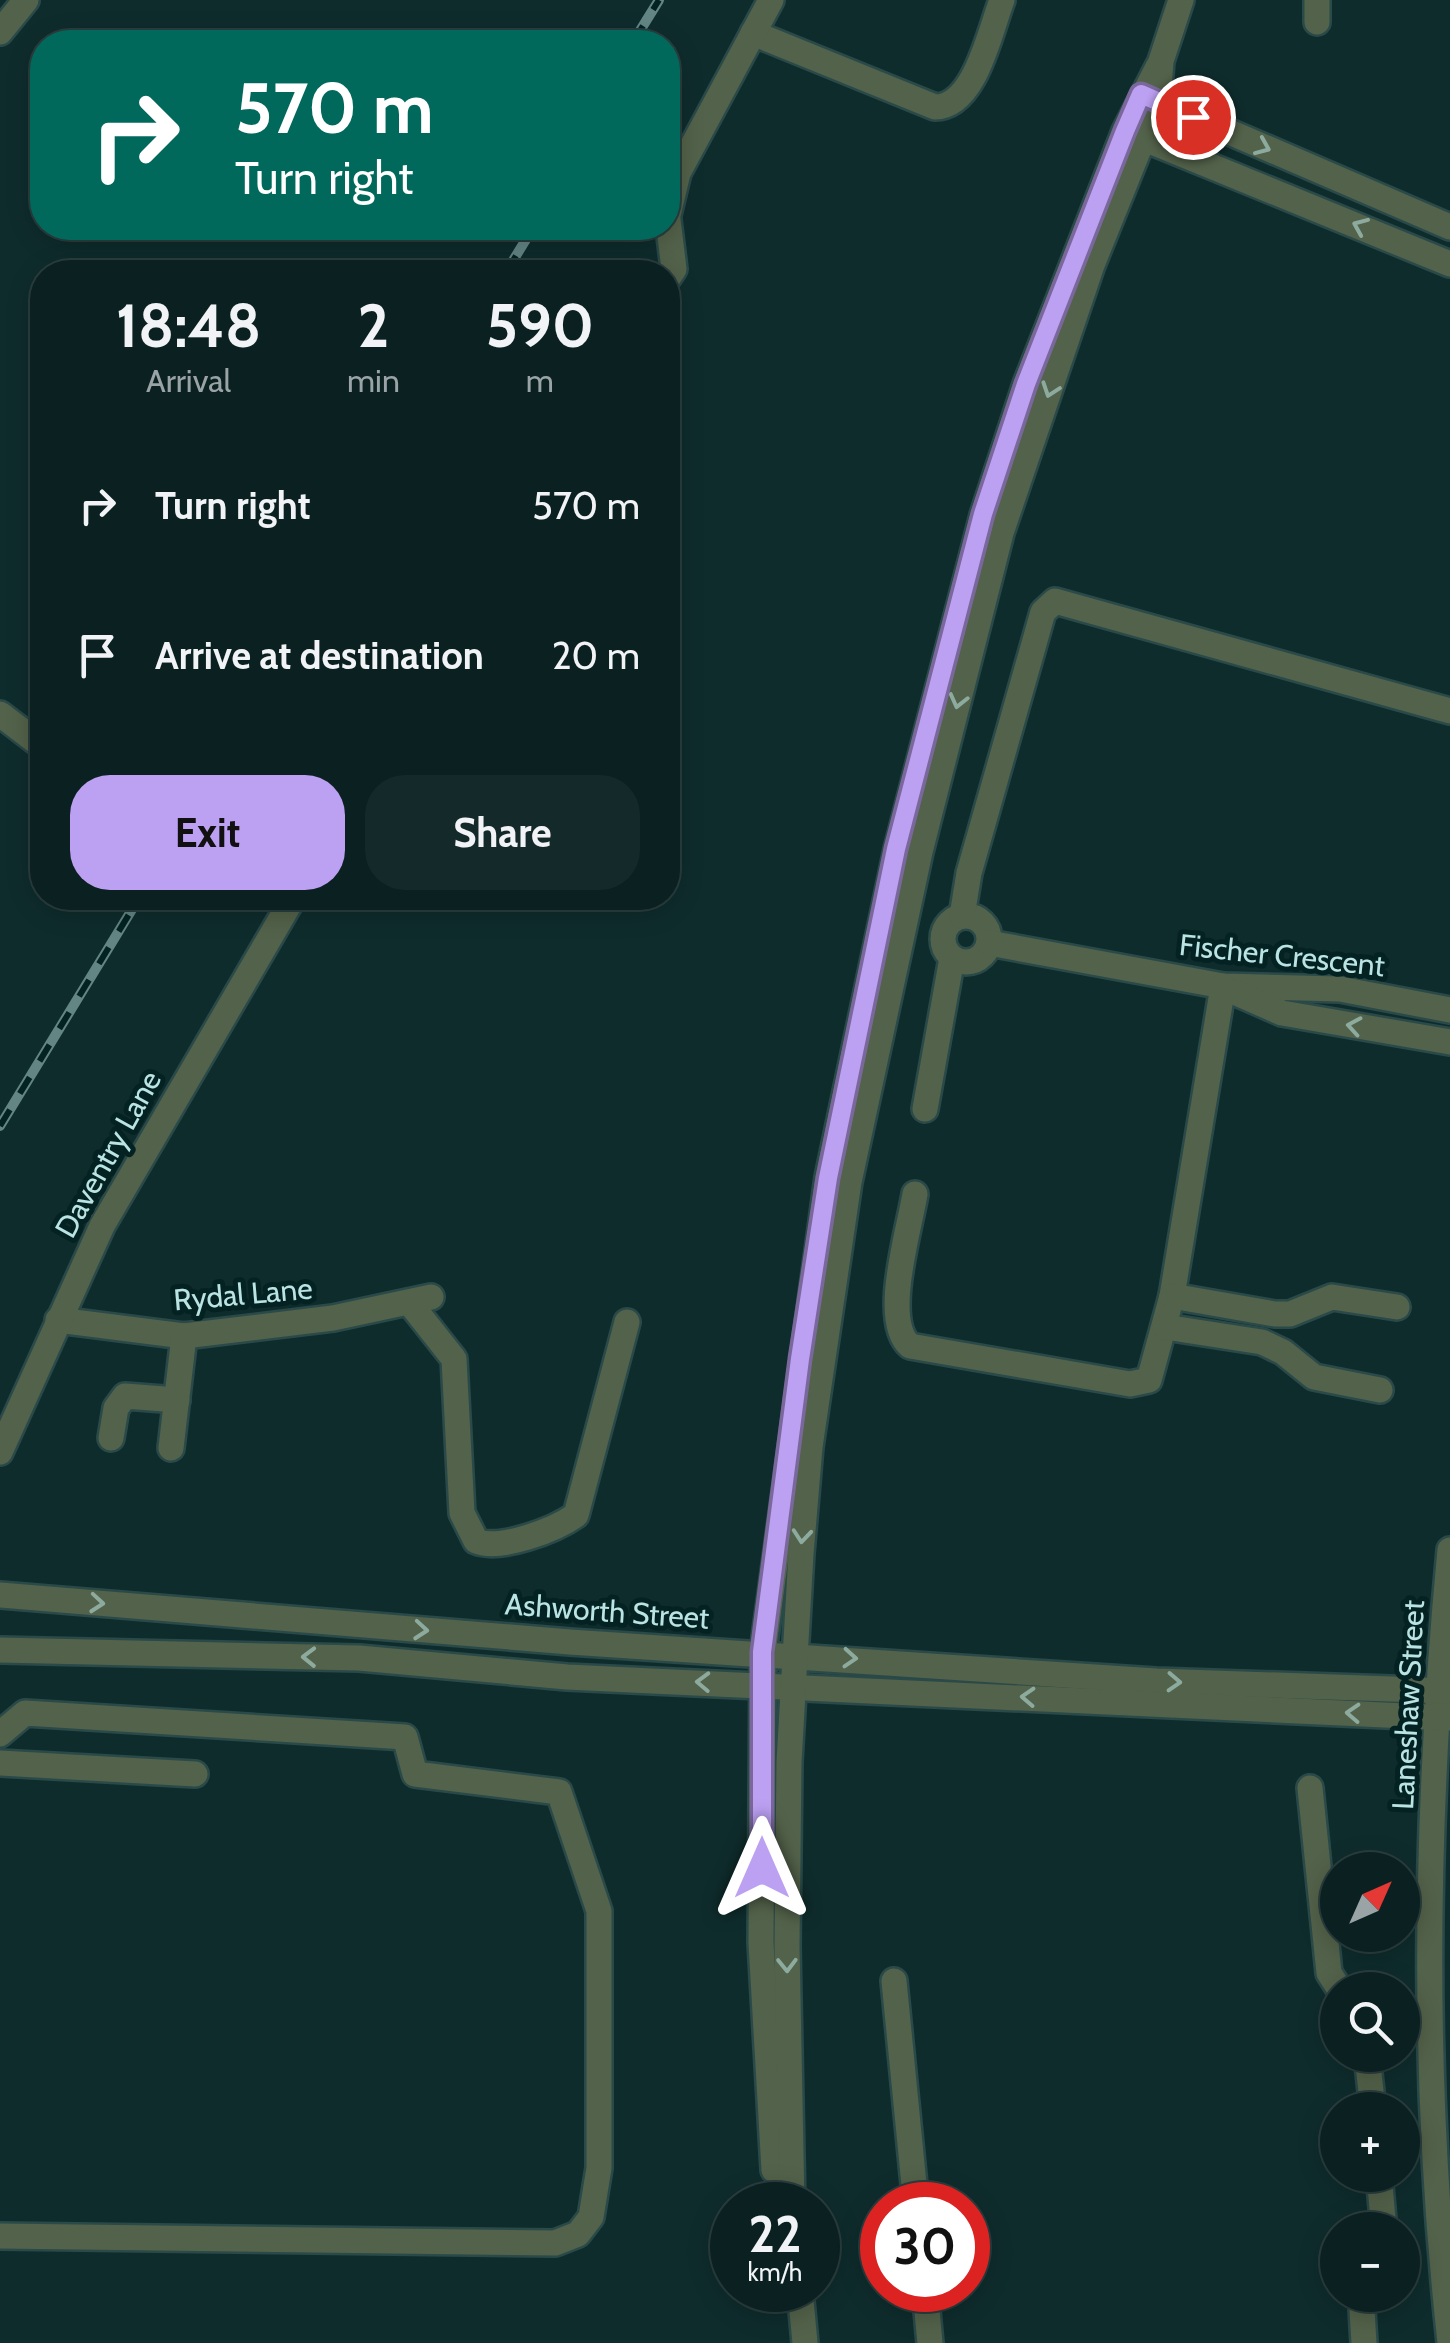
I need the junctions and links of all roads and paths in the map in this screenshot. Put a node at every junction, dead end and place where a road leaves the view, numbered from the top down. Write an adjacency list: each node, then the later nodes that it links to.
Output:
1 (26, 0): 5 (street)
2 (771, 0): 6 (street)
3 (1002, 0): 6 (street)
4 (1181, 0): 7 (street)
5 (0, 32)
6 (753, 34): 9 (street)
7 (1150, 98): 8 (street); 10 (street, one-way to 10)
8 (1134, 135): 11 (street, one-way to 8); 38 (street); 39 (street, one-way to 39)
9 (680, 169)
10 (1450, 227)
11 (1450, 264)
12 (1450, 710): 16 (street)
13 (0, 714): 14 (street)
14 (30, 737)
15 (286, 910): 26 (street, Daventry Lane)
16 (962, 916): 17 (street); 18 (street)
17 (988, 943): 18 (street); 19 (street, Fischer Crescent)
18 (952, 958): 22 (street)
19 (1223, 986): 20 (street, Fischer Crescent); 21 (street, one-way to 19); 24 (street)
20 (1450, 1010)
21 (1450, 1042)
22 (925, 1109)
23 (915, 1194): 28 (street)
24 (1172, 1296): 25 (street); 28 (street)
25 (1398, 1307)
26 (58, 1320): 29 (street, Rydal Lane); 34 (street, Daventry Lane)
27 (627, 1322): 29 (street, Rydal Lane)
28 (1165, 1327): 30 (street)
29 (184, 1336): 31 (street)
30 (1380, 1390)
31 (177, 1400): 32 (street); 33 (street)
32 (111, 1438)
33 (171, 1448)
34 (0, 1452)
35 (1450, 1550): 42 (street, Laneshaw Street)
36 (0, 1594): 38 (street, Ashworth Street, one-way to 38)
37 (0, 1650): 40 (street, one-way to 37)
38 (762, 1652): 39 (street, Ashworth Street); 40 (street)
39 (796, 1654): 41 (street); 42 (street, Ashworth Street, one-way to 42)
40 (762, 1685): 41 (street); 50 (street)
41 (796, 1685): 43 (street, one-way to 41); 51 (street, one-way to 51)
42 (1443, 1690): 43 (street, Laneshaw Street)
43 (1443, 1717): 58 (street, Laneshaw Street)
44 (0, 1734): 53 (street)
45 (0, 1763): 46 (street)
46 (195, 1774)
47 (1310, 1788): 48 (street)
48 (1329, 1972)
49 (894, 1980): 52 (street)
50 (776, 2182)
51 (792, 2182)
52 (914, 2182)
53 (0, 2236)
54 (787, 2312): 59 (street)
55 (802, 2312): 60 (street)
56 (927, 2312): 61 (street)
57 (1362, 2312): 62 (street)
58 (1450, 2342)
59 (790, 2343)
60 (805, 2343)
61 (930, 2343)
62 (1364, 2343)

